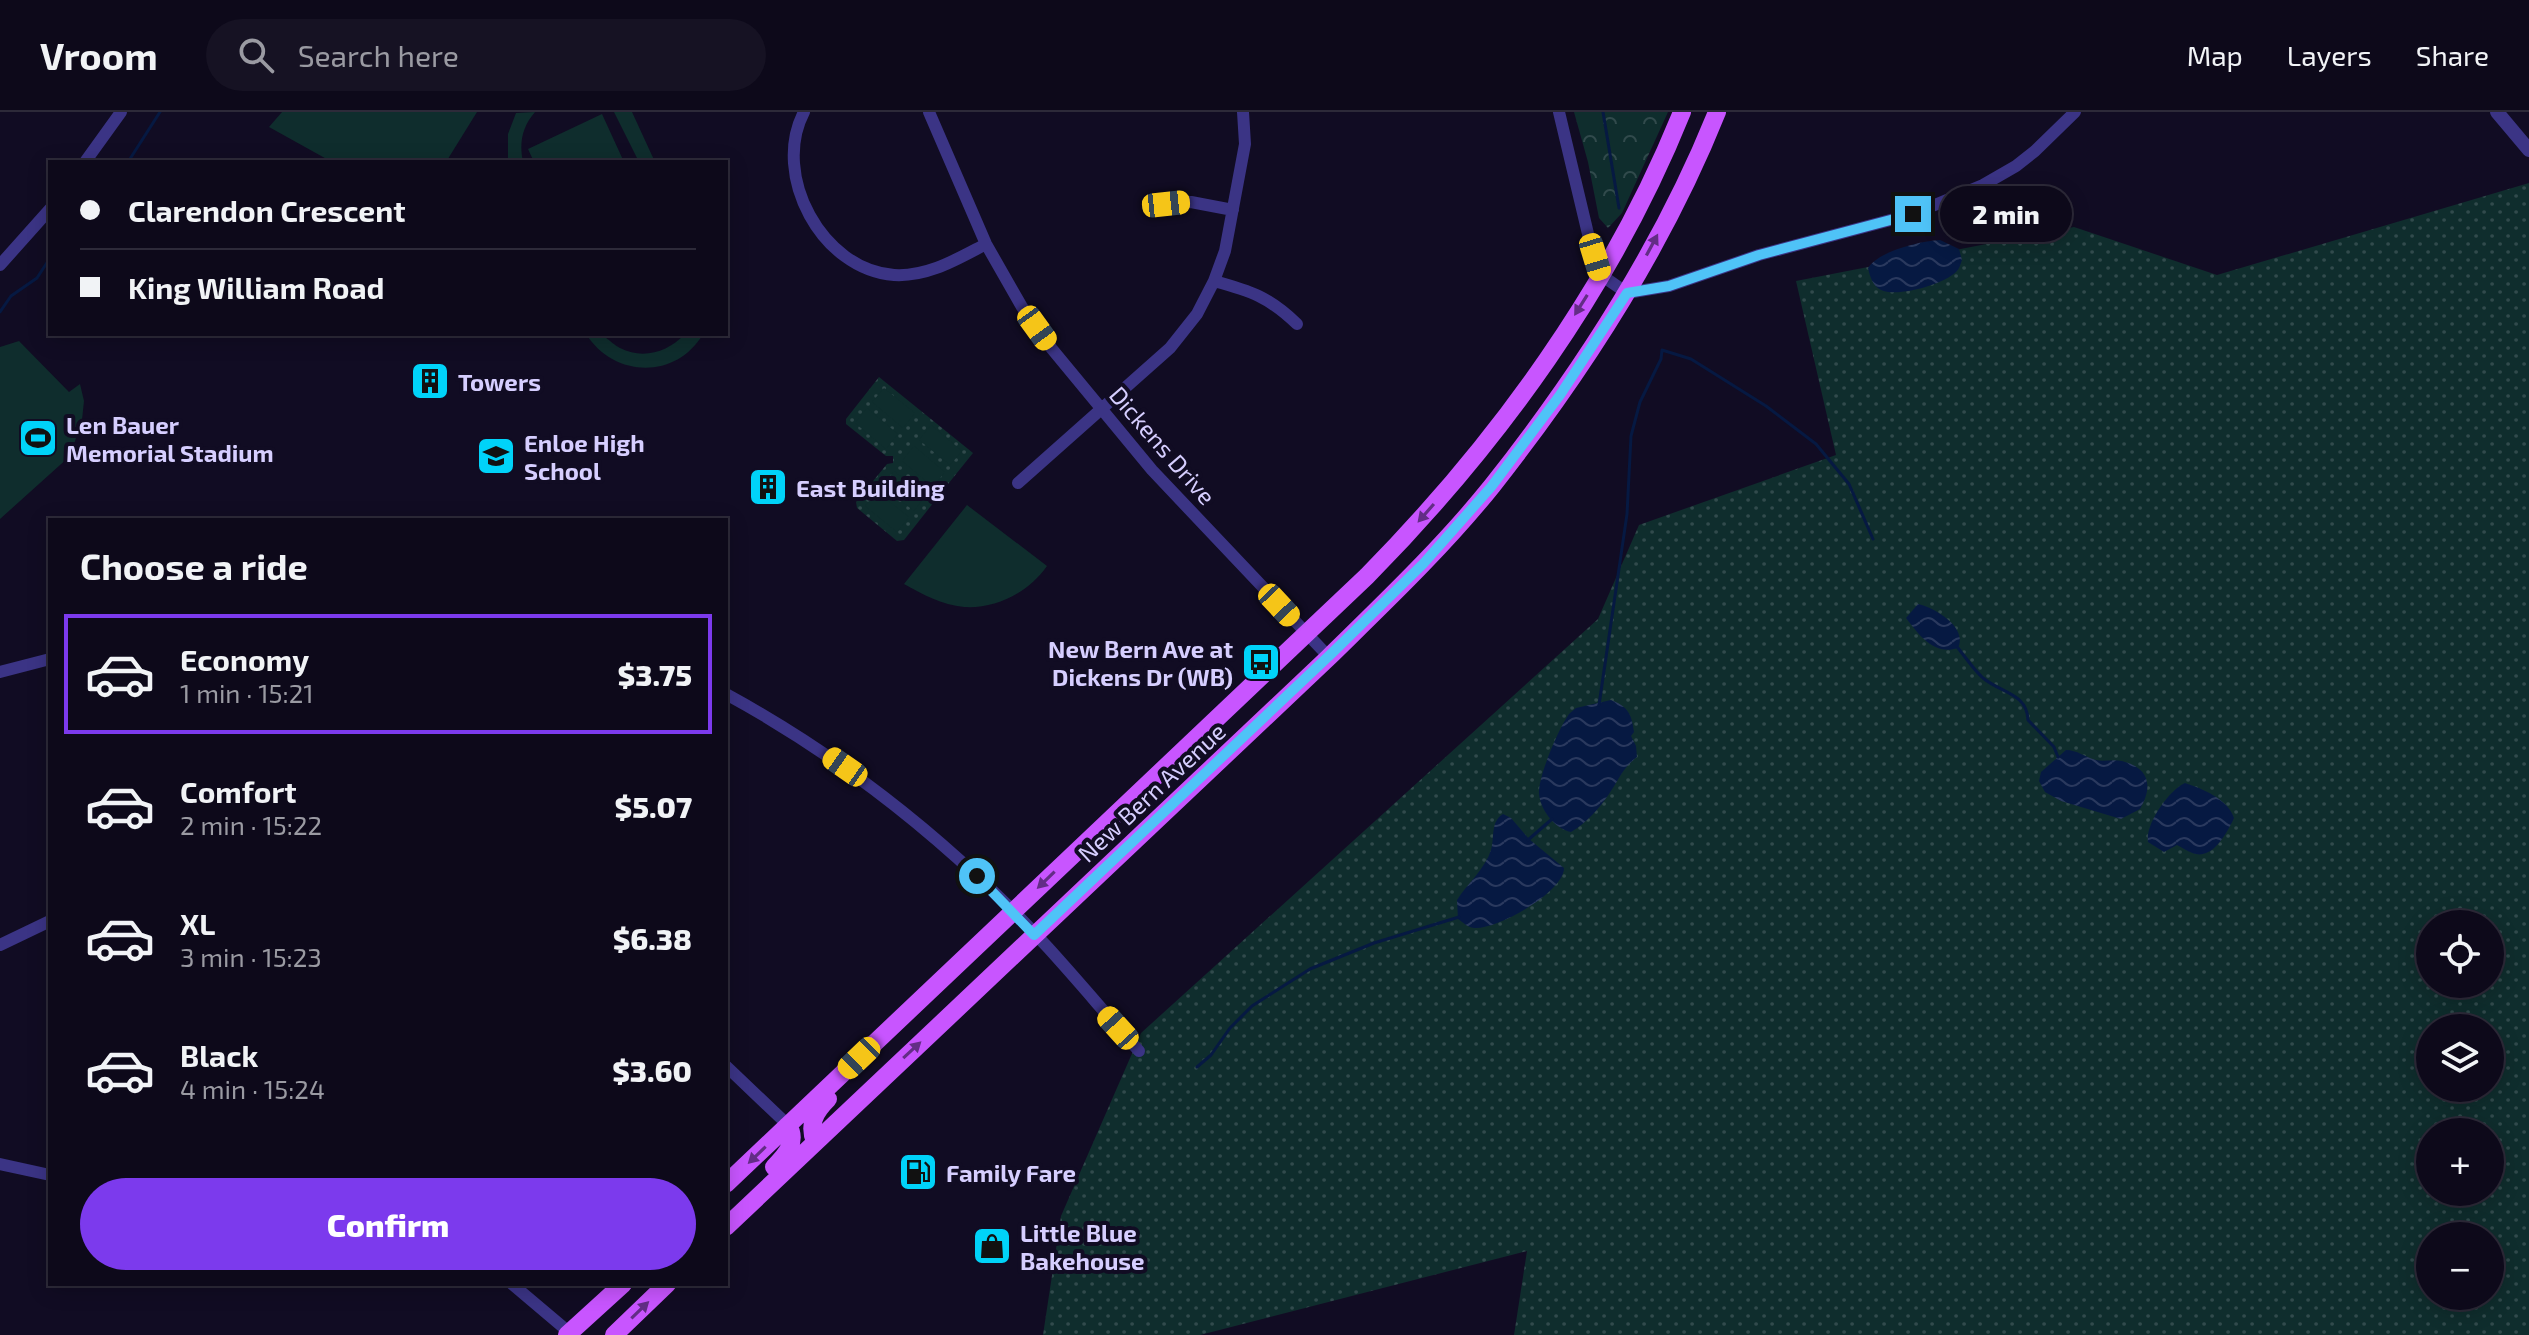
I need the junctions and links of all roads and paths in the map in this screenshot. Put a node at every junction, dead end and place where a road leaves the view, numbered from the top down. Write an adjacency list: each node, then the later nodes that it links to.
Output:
1 (121, 112): 11 (street)
2 (804, 112): 15 (street)
3 (929, 112): 15 (street, Dickens Drive)
4 (1243, 112): 13 (street)
5 (1559, 112): 17 (street)
6 (1682, 112): 17 (main road, New Bern Avenue)
7 (1717, 112): 19 (main road, New Bern Avenue, one-way to 7)
8 (2075, 112): 19 (street)
9 (2497, 112): 10 (street)
10 (2529, 150)
11 (86, 160)
12 (1166, 204): 13 (street)
13 (1233, 210): 18 (street)
14 (48, 211): 16 (street)
15 (986, 244): 21 (street, Dickens Drive)
16 (0, 265)
17 (1601, 275): 19 (street); 23 (main road, New Bern Avenue, one-way to 23)
18 (1214, 281): 20 (street); 21 (street)
19 (1627, 293): 24 (main road, New Bern Avenue)
20 (1297, 324)
21 (1102, 409): 22 (street); 23 (street, Dickens Drive)
22 (1018, 483)
23 (1306, 634): 24 (street, Dickens Drive); 28 (main road, New Bern Avenue, one-way to 28)
24 (1329, 657): 30 (main road, New Bern Avenue)
25 (48, 660): 26 (street)
26 (0, 672)
27 (728, 695): 28 (street)
28 (1013, 912): 30 (street); 32 (main road, New Bern Avenue)
29 (48, 922): 31 (street)
30 (1034, 935): 33 (street); 36 (main road, New Bern Avenue, one-way to 30)
31 (0, 945)
32 (875, 1041): 35 (main road, New Bern Avenue); 36 (main road)
33 (1139, 1051)
34 (728, 1068): 35 (street)
35 (788, 1125): 39 (main road, New Bern Avenue, one-way to 39); 40 (main road)
36 (815, 1142): 40 (main road, New Bern Avenue)
37 (0, 1164): 38 (street)
38 (48, 1175)
39 (728, 1182)
40 (732, 1222)
41 (514, 1286): 45 (street)
42 (624, 1286): 45 (main road)
43 (624, 1286): 46 (main road)
44 (665, 1286): 47 (main road, one-way to 44)
45 (569, 1334)
46 (592, 1335)
47 (614, 1335)

